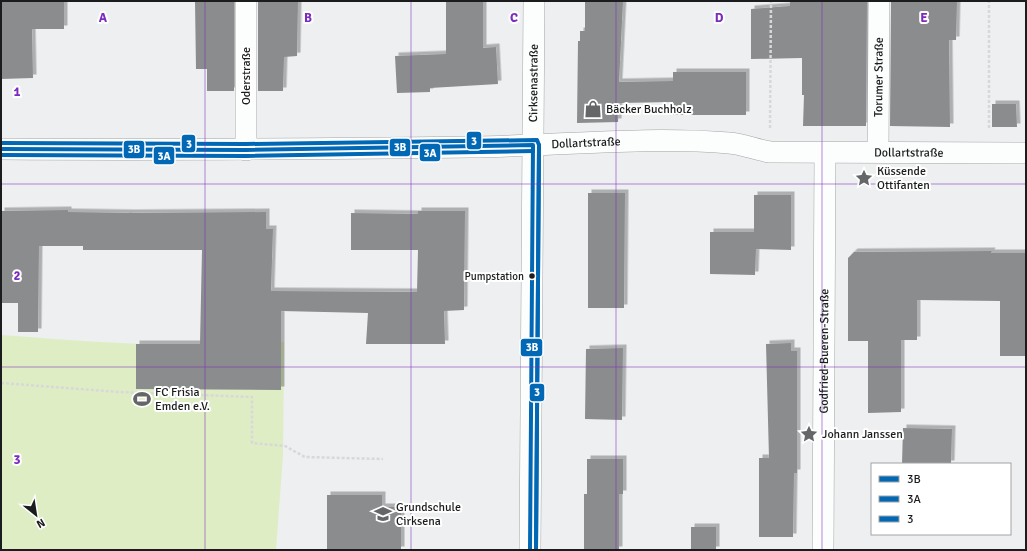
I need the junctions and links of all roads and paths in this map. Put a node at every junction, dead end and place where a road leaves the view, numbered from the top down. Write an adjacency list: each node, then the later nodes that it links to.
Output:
1 (246, 1): 8 (street, Oderstraße)
2 (534, 1): 6 (street, Cirksenastraße)
3 (771, 1): 9 (path)
4 (879, 1): 11 (street, Torumer Straße)
5 (989, 1): 12 (path)
6 (533, 145): 8 (street, Dollartstraße); 9 (street, Dollartstraße); 16 (street, Cirksenastraße)
7 (1, 149): 8 (street, Dollartstraße)
8 (246, 150)
9 (770, 152): 10 (street, Dollartstraße)
10 (825, 152): 11 (street, Dollartstraße); 17 (street, Godfried-Bueren-Straße)
11 (878, 152): 12 (street, Dollartstraße)
12 (989, 153): 13 (street, Dollartstraße)
13 (1026, 153)
14 (1, 383): 15 (path)
15 (383, 459)
16 (530, 550)
17 (823, 550)

